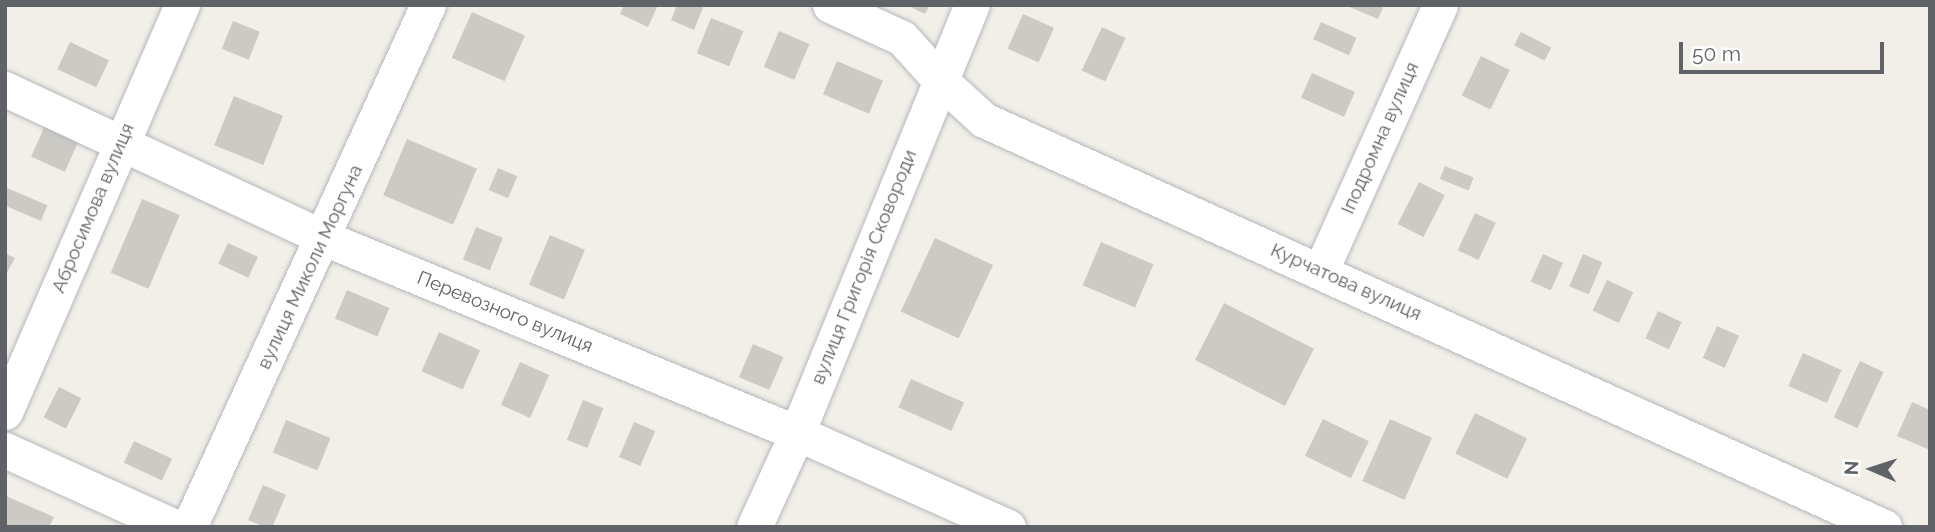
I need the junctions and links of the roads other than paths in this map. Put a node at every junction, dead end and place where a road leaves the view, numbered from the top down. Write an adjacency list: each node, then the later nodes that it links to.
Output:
1 (182, 5): 8 (street, Абросимова вулиця)
2 (428, 5): 9 (street, вулиця Миколи Моргуна)
3 (830, 5): 6 (street, Курчатова вулиця)
4 (972, 5): 6 (street, вулиця Григорія Сковороди)
5 (1440, 5): 10 (street, Іподромна вулиця)
6 (940, 80): 10 (street, Курчатова вулиця); 12 (street, вулиця Григорія Сковороди)
7 (5, 89): 8 (street, Перевозного вулиця)
8 (121, 141): 9 (street, Перевозного вулиця); 11 (street, Абросимова вулиця)
9 (324, 238): 12 (street, Перевозного вулиця); 15 (street, вулиця Миколи Моргуна)
10 (1321, 270): 18 (street, Курчатова вулиця)
11 (5, 412)
12 (797, 433): 16 (street, вулиця Григорія Сковороди); 17 (street, Перевозного вулиця)
13 (5, 450): 14 (street)
14 (175, 527)
15 (189, 527)
16 (754, 527)
17 (1008, 527)
18 (1884, 527)

